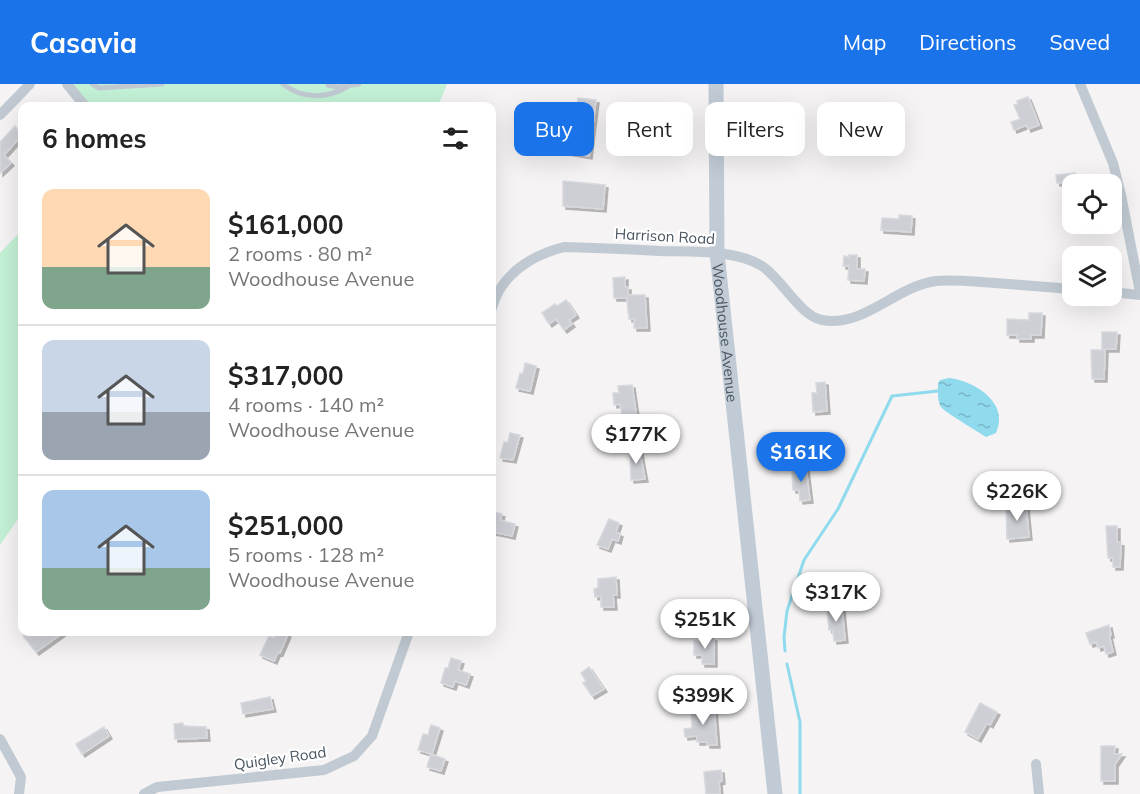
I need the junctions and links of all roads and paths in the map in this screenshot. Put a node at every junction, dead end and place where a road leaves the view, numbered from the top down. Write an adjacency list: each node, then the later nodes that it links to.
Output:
1 (30, 84): 12 (street)
2 (67, 84): 11 (street)
3 (92, 84): 4 (lane)
4 (162, 84)
5 (283, 84): 10 (lane)
6 (359, 84): 10 (lane)
7 (716, 84): 13 (main road, Woodhouse Avenue)
8 (1080, 84): 17 (street)
9 (328, 85): 10 (lane)
10 (347, 87)
11 (82, 102)
12 (0, 115)
13 (717, 253): 14 (street, Harrison Road); 15 (street, Harrison Road); 23 (main road, Woodhouse Avenue)
14 (1062, 288)
15 (496, 292)
16 (1122, 292): 17 (street)
17 (1140, 293)
18 (408, 636): 22 (street, Quigley Road)
19 (0, 739): 21 (street)
20 (1036, 764): 24 (street)
21 (19, 794)
22 (144, 794)
23 (775, 794)
24 (1039, 794)

